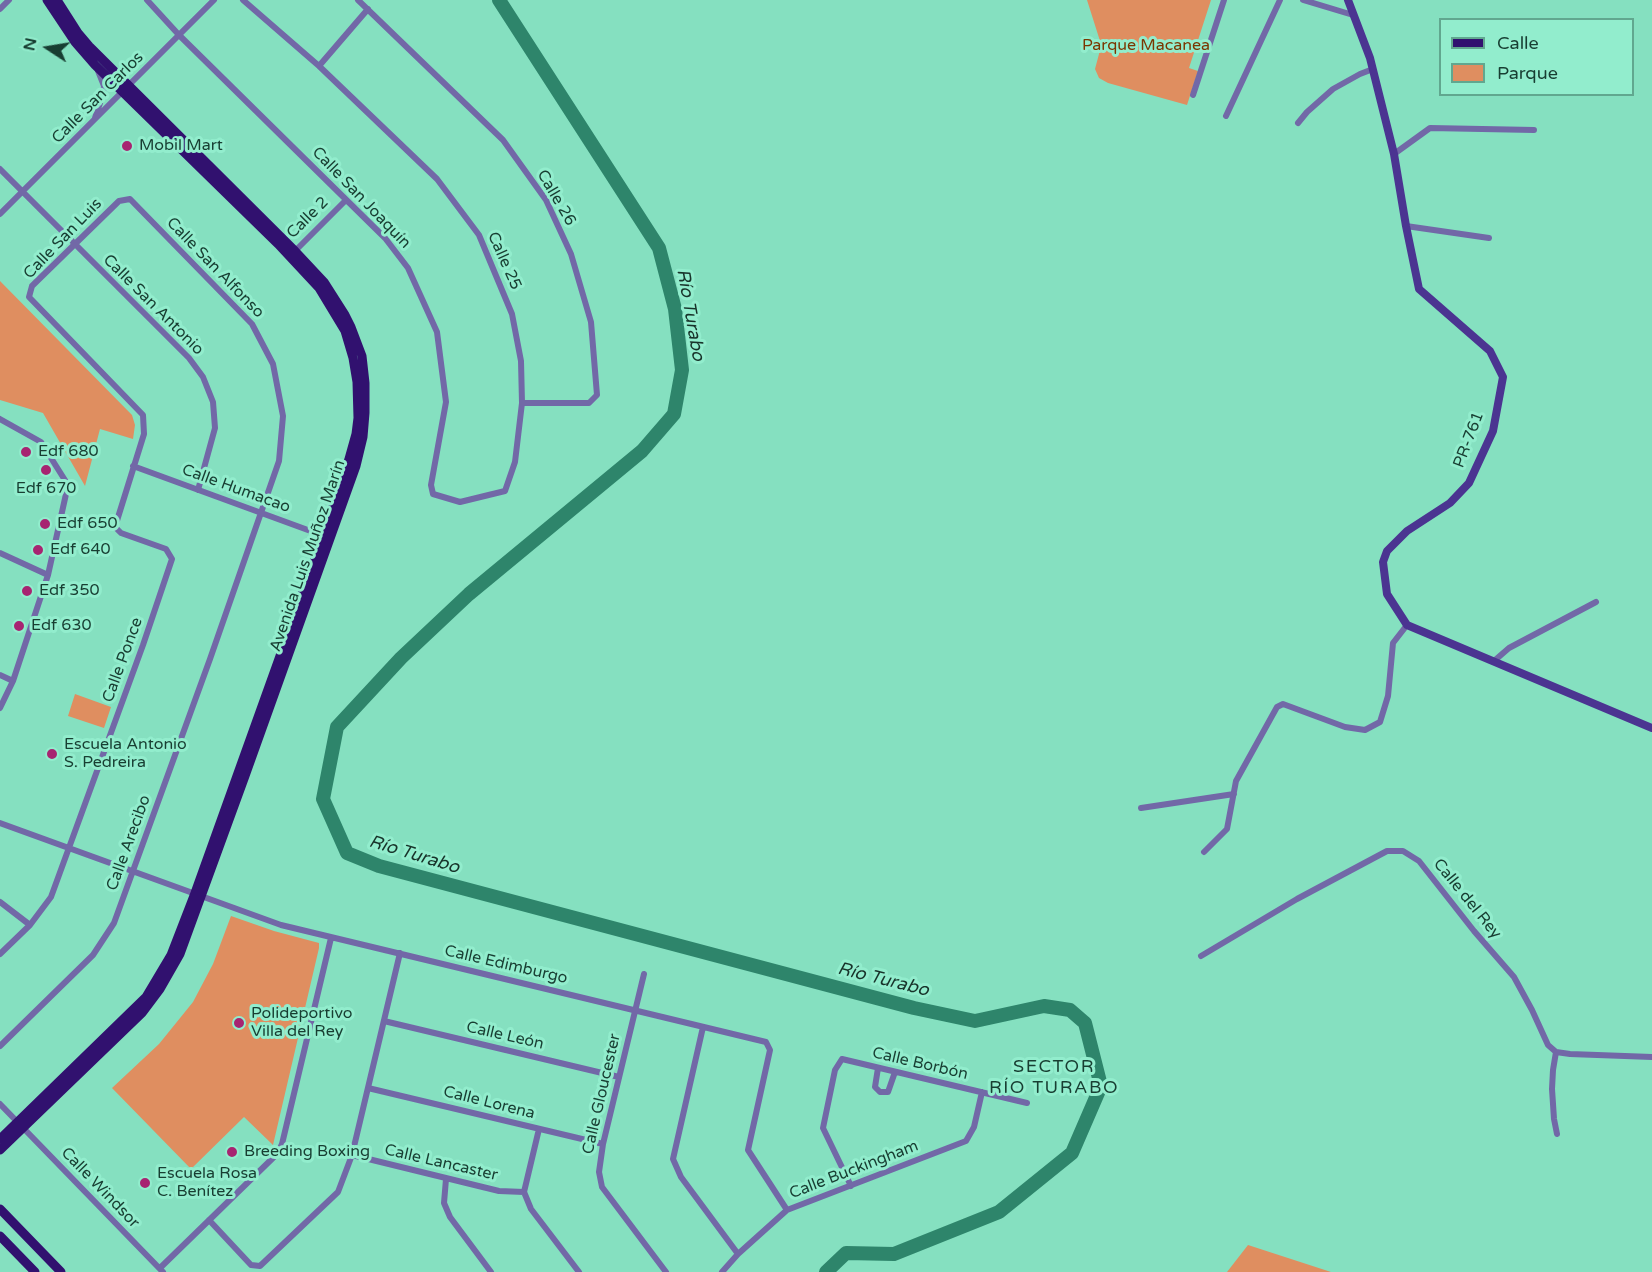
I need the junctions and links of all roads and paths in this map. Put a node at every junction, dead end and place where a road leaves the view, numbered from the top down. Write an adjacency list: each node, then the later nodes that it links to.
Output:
1 (9, 0): 12 (street)
2 (47, 0): 16 (main road, Avenida Luis Muñoz Marín)
3 (57, 0): 19 (main road, Avenida Luis Muñoz Marín)
4 (147, 0): 15 (street, Calle San Joaquín)
5 (214, 0): 15 (street, Calle San Carlos)
6 (243, 0): 17 (street, Calle 25)
7 (358, 0): 13 (street, Calle 26)
8 (1224, 0): 20 (street)
9 (1280, 0): 21 (street)
10 (1303, 0): 14 (street)
11 (1348, 0): 14 (street, PR-761 / PR-761)
12 (0, 9)
13 (368, 9): 17 (street); 36 (street, Calle 26)
14 (1353, 15): 18 (street, PR-761 / PR-761)
15 (179, 35): 19 (street, Calle San Carlos); 28 (street, Calle San Joaquín)
16 (95, 65): 19 (main road, Avenida Luis Muñoz Marín); 22 (street)
17 (319, 66): 36 (street, Calle 25)
18 (1373, 69): 23 (street); 25 (street, PR-761 / PR-761)
19 (125, 89): 22 (street, Calle San Carlos); 34 (main road, Avenida Luis Muñoz Marín)
20 (1193, 95)
21 (1226, 116)
22 (94, 120): 27 (street, Calle San Carlos)
23 (1298, 123)
24 (1534, 130): 25 (street)
25 (1394, 154): 31 (street, PR-761 / PR-761)
26 (0, 169): 27 (street, Calle San Antonio)
27 (22, 191): 30 (street, Calle San Carlos); 33 (street, Calle San Antonio)
28 (346, 200): 34 (street, Calle 2); 39 (street, Calle San Joaquín)
29 (118, 201): 33 (street, Calle San Luis); 41 (street, Calle San Alfonso)
30 (0, 214)
31 (1406, 226): 32 (street); 46 (street, PR-761 / PR-761)
32 (1489, 238)
33 (75, 245): 35 (street, Calle San Luis); 40 (street, Calle San Antonio)
34 (292, 254): 42 (main road, Avenida Luis Muñoz Marín)
35 (29, 297): 38 (street, Calle Ponce)
36 (522, 404): 39 (street, Calle 25)
37 (0, 419): 44 (street)
38 (133, 466): 40 (street, Calle Humacao); 55 (street, Calle Ponce)
39 (434, 469)
40 (198, 490): 41 (street, Calle Humacao)
41 (261, 512): 42 (street, Calle Humacao); 57 (street, Calle Arecibo)
42 (327, 537): 58 (main road, Avenida Luis Muñoz Marín)
43 (0, 553): 44 (street)
44 (48, 574): 49 (street)
45 (1596, 602): 47 (street)
46 (1407, 625): 47 (street); 52 (street)
47 (1494, 662): 51 (street)
48 (0, 675): 49 (street)
49 (13, 681): 50 (street)
50 (0, 708)
51 (1652, 728)
52 (1234, 794): 53 (street); 56 (street)
53 (1141, 808)
54 (0, 823): 55 (street, Calle Edimburgo)
55 (70, 848): 57 (street, Calle Edimburgo); 60 (street, Calle Ponce)
56 (1204, 852)
57 (133, 871): 58 (street, Calle Edimburgo); 69 (street, Calle Arecibo)
58 (199, 894): 61 (street, Calle Edimburgo); 79 (main road, Avenida Luis Muñoz Marín)
59 (0, 902): 60 (street)
60 (30, 925): 63 (street, Calle Ponce)
61 (330, 938): 62 (street, Calle Edimburgo); 91 (street)
62 (400, 953): 66 (street, Calle Edimburgo); 67 (street)
63 (0, 954)
64 (1201, 956): 70 (street, Calle del Rey)
65 (644, 974): 66 (street, Calle Gloucester)
66 (635, 1010): 68 (street, Calle Edimburgo); 74 (street, Calle Gloucester)
67 (384, 1021): 74 (street, Calle León); 75 (street)
68 (703, 1027): 90 (street, Calle Edimburgo); 93 (street)
69 (0, 1046)
70 (1556, 1052): 71 (street); 81 (street)
71 (1652, 1058)
72 (878, 1068): 73 (street, Calle Borbón); 73 (street); 87 (street, Calle Borbón)
73 (895, 1072): 76 (street, Calle Borbón)
74 (619, 1077): 83 (street, Calle Gloucester)
75 (368, 1088): 80 (street, Calle Lorena); 85 (street)
76 (982, 1092): 77 (street, Calle Borbón); 87 (street, Calle Buckingham)
77 (1027, 1102)
78 (0, 1104): 79 (street, Calle Windsor)
79 (20, 1126): 82 (main road, Avenida Luis Muñoz Marín); 84 (main road, Avenida Luis Muñoz Marín); 94 (street, Calle Windsor)
80 (539, 1129): 83 (street, Calle Lorena); 88 (street)
81 (1557, 1134)
82 (0, 1139)
83 (603, 1144): 99 (street, Calle Gloucester)
84 (0, 1150)
85 (352, 1155): 86 (street, Calle Lancaster); 91 (street)
86 (446, 1179): 88 (street, Calle Lancaster); 97 (street)
87 (851, 1186): 90 (street, Calle Buckingham)
88 (524, 1192): 98 (street)
89 (0, 1209): 96 (main road)
90 (788, 1210): 93 (street, Calle Buckingham)
91 (209, 1220): 94 (street)
92 (0, 1236): 95 (main road)
93 (738, 1254): 100 (street, Calle Buckingham)
94 (161, 1270)
95 (35, 1272)
96 (61, 1272)
97 (491, 1272)
98 (579, 1272)
99 (666, 1272)
100 (722, 1272)

